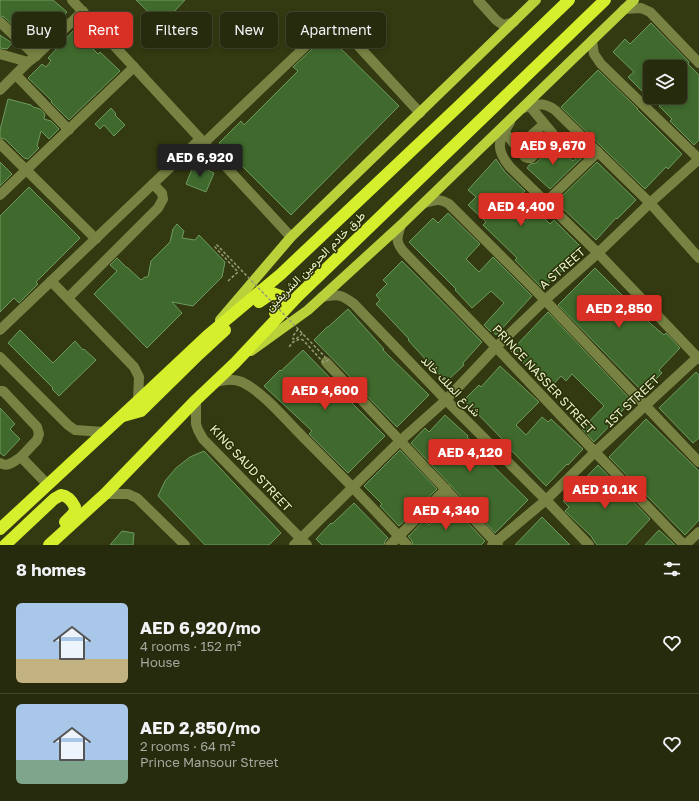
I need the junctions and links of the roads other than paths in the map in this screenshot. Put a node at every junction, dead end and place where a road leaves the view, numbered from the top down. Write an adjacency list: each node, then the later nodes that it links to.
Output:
1 (72, 0): 8 (street)
2 (478, 0): 10 (street)
3 (536, 0): 10 (main road)
4 (569, 0): 44 (highway, طرق خادم الحرمين الشريفين)
5 (605, 0): 45 (highway, طرق خادم الحرمين الشريفين)
6 (634, 0): 7 (main road)
7 (624, 9): 11 (main road); 14 (street)
8 (83, 11): 13 (street); 15 (street)
9 (0, 22): 13 (street)
10 (514, 22): 19 (main road)
11 (592, 41): 18 (main road); 27 (street)
12 (0, 54): 13 (street)
13 (32, 59): 16 (street)
14 (699, 63)
15 (134, 67): 21 (street); 23 (street)
16 (16, 75): 17 (street); 21 (street)
17 (0, 90)
18 (527, 106): 20 (street); 22 (main road); 26 (street)
19 (420, 113): 23 (street); 35 (main road)
20 (544, 124): 25 (street); 25 (street)
21 (69, 130): 28 (street)
22 (503, 130): 25 (street); 31 (street); 32 (main road)
23 (202, 141): 29 (street); 35 (street)
24 (0, 144): 28 (street)
25 (518, 147)
26 (598, 152): 31 (street); 33 (street)
27 (699, 159): 33 (street, A STREET)
28 (26, 170): 30 (street); 36 (street)
29 (153, 184): 36 (street); 41 (street)
30 (0, 195)
31 (546, 202): 37 (street)
32 (425, 203): 34 (main road); 42 (street)
33 (650, 203): 37 (street, A STREET); 38 (street)
34 (402, 225): 40 (main road); 46 (street, PRINCE NASSER STREET)
35 (291, 237): 44 (main road)
36 (96, 239): 39 (street)
37 (598, 253): 42 (street, A STREET); 48 (street)
38 (699, 258)
39 (51, 282): 41 (street); 43 (street)
40 (322, 297): 49 (main road); 54 (street, شارع الملك خالد)
41 (68, 298): 55 (street)
42 (545, 300): 46 (street, A STREET); 56 (street)
43 (0, 330)
44 (207, 336): 55 (highway, طرق خادم الحرمين الشريفين)
45 (256, 340): 49 (highway, طرق خادم الحرمين الشريفين); 57 (highway)
46 (496, 347): 54 (street, A STREET); 60 (street, PRINCE NASSER STREET)
47 (0, 357): 58 (street)
48 (698, 357): 56 (street, 1ST STREET)
49 (235, 363): 51 (highway, طرق خادم الحرمين الشريفين)
50 (329, 365): 59 (street)
51 (215, 382): 53 (highway, طرق خادم الحرمين الشريفين); 65 (street)
52 (0, 391): 61 (street)
53 (196, 400): 67 (highway, طرق خادم الحرمين الشريفين); 72 (street, KING SAUD STREET)
54 (446, 400): 59 (street, A STREET); 68 (street, شارع الملك خالد)
55 (138, 401): 57 (highway, طرق خادم الحرمين الشريفين)
56 (646, 406): 60 (street, 1ST STREET); 62 (street)
57 (121, 416): 58 (highway, طرق خادم الحرمين الشريفين)
58 (104, 432): 64 (highway, طرق خادم الحرمين الشريفين)
59 (400, 441): 65 (street, A STREET); 66 (street)
60 (595, 452): 68 (street, 1ST STREET); 81 (street, PRINCE NASSER STREET)
61 (21, 457): 63 (street); 64 (street)
62 (699, 462)
63 (0, 463)
64 (48, 485): 69 (highway, طرق خادم الحرمين الشريفين)
65 (353, 488): 71 (street); 72 (street, A STREET)
66 (446, 489): 71 (street); 73 (street)
67 (105, 494): 76 (highway, طرق خادم الحرمين الشريفين); 77 (street)
68 (546, 500): 73 (street, 1ST STREET); 80 (street, شارع الملك خالد)
69 (0, 528)
70 (699, 532): 81 (street)
71 (399, 536): 78 (street); 79 (street)
72 (301, 543)
73 (495, 544)
74 (5, 545): 75 (highway)
75 (44, 545)
76 (49, 545)
77 (185, 545)
78 (390, 545)
79 (407, 545)
80 (589, 545)
81 (685, 545)

